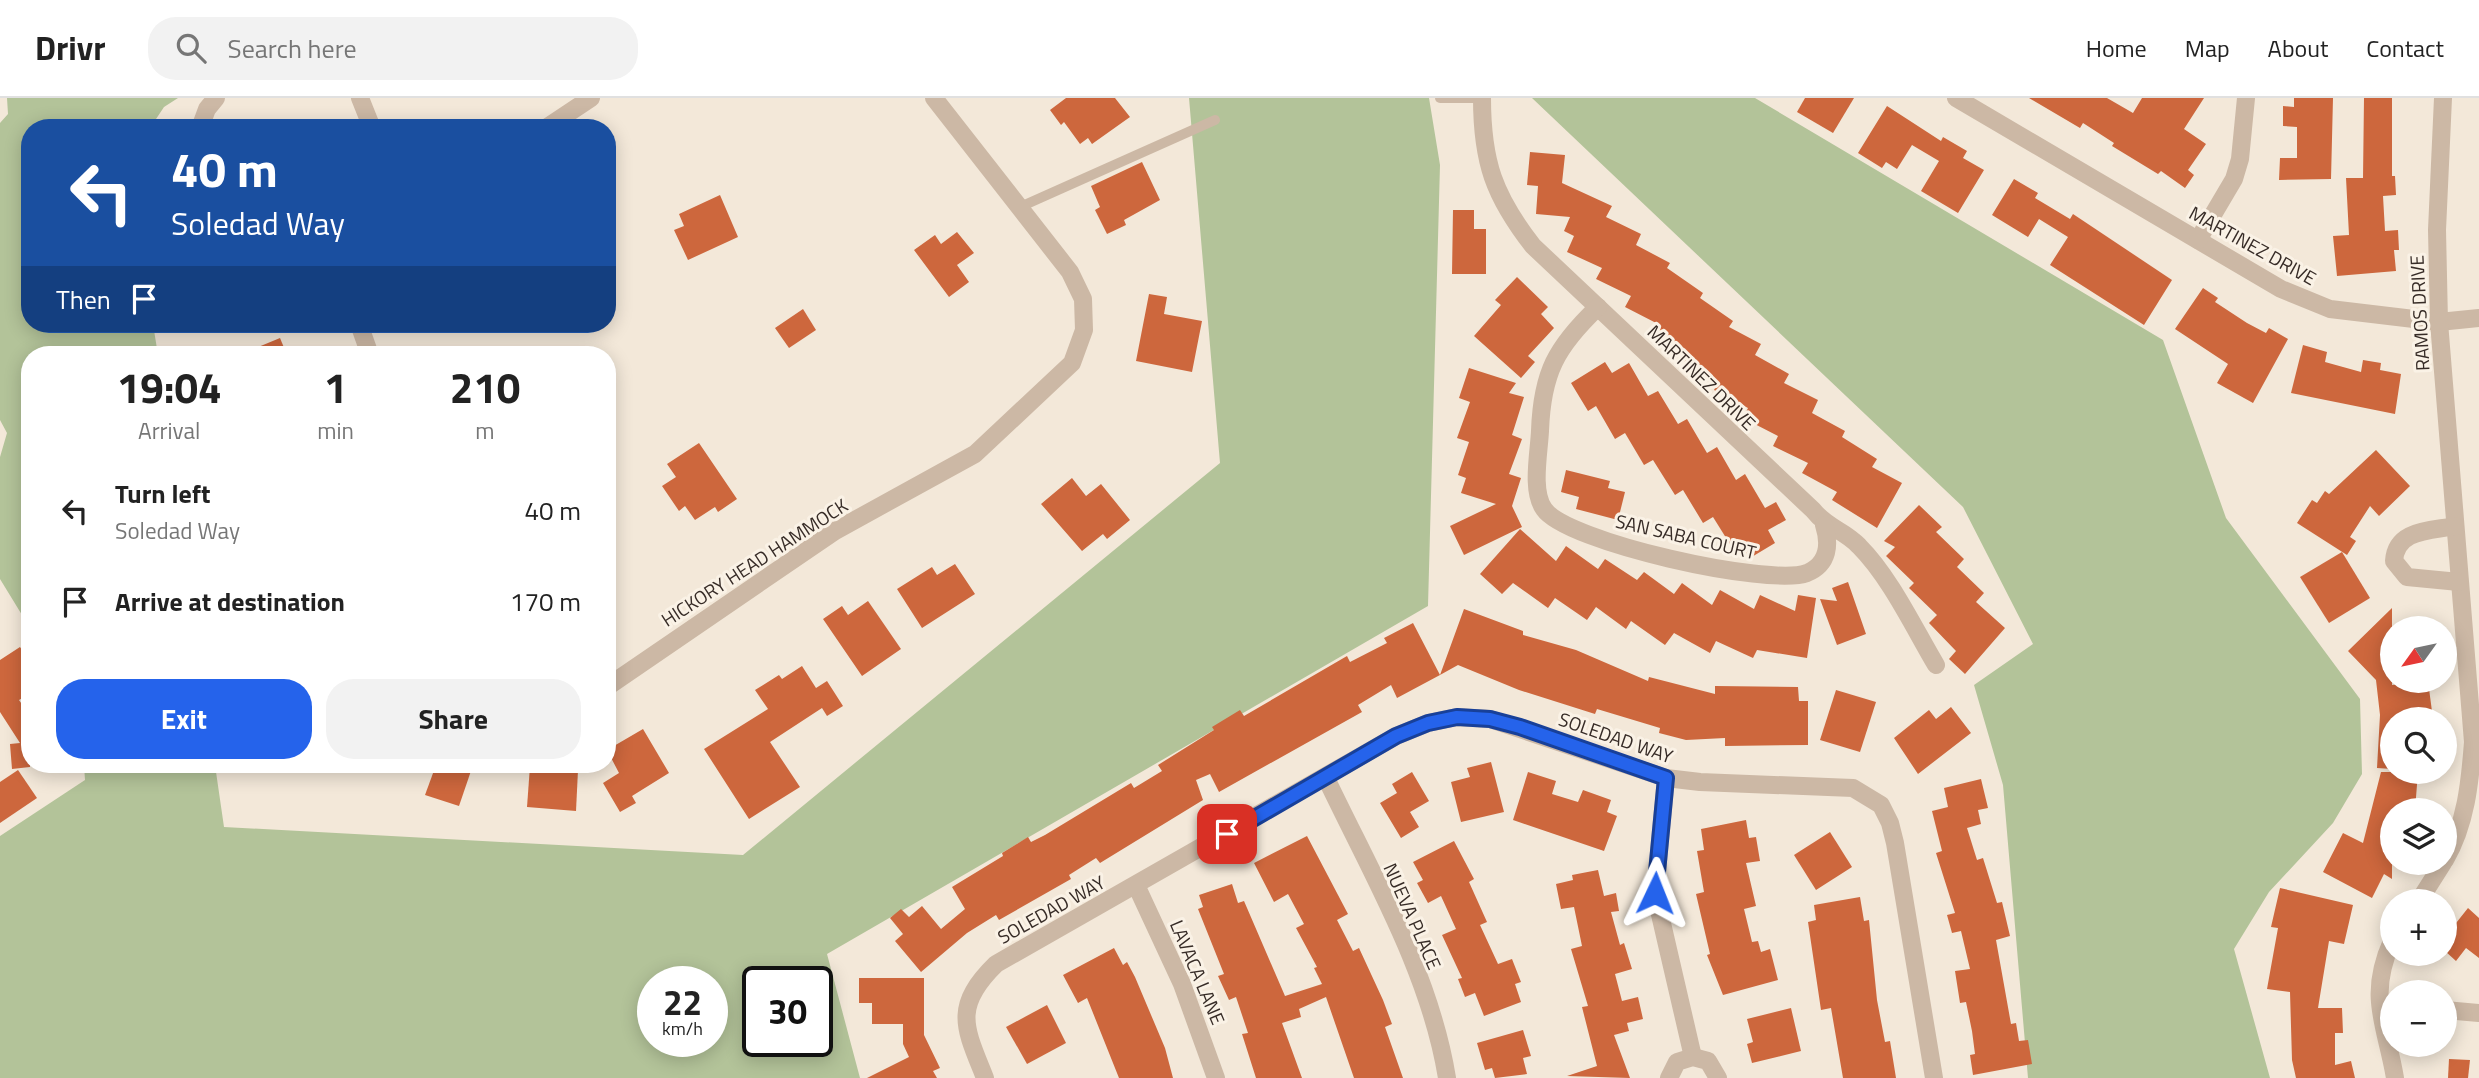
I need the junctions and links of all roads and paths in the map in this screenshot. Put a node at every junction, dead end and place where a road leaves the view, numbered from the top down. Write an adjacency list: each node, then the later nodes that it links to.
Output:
1 (216, 98): 12 (street)
2 (360, 98): 13 (street)
3 (556, 98): 11 (street)
4 (591, 98): 11 (street)
5 (934, 98): 16 (street, HICKORY HEAD HAMMOCK)
6 (1440, 98): 7 (lane)
7 (1482, 98): 18 (street, MARTINEZ DRIVE)
8 (1956, 98): 17 (street, MARTINEZ DRIVE)
9 (2246, 98): 17 (street)
10 (2443, 98): 20 (street, RAMOS DRIVE)
11 (567, 113): 14 (street)
12 (203, 119)
13 (368, 119)
14 (559, 119)
15 (1215, 120): 16 (lane)
16 (1020, 207): 25 (street, HICKORY HEAD HAMMOCK)
17 (2197, 240): 20 (street, MARTINEZ DRIVE)
18 (1598, 307): 21 (street, MARTINEZ DRIVE); 21 (street, SAN SABA COURT)
19 (2479, 318): 20 (street, MARTINEZ DRIVE)
20 (2439, 321): 22 (street, RAMOS DRIVE)
21 (1824, 525): 24 (street, MARTINEZ DRIVE)
22 (2455, 526): 23 (street, RAMOS DRIVE); 23 (street)
23 (2459, 582): 26 (street, RAMOS DRIVE)
24 (1936, 665)
25 (616, 681)
26 (2476, 743): 29 (street, RAMOS DRIVE)
27 (1326, 778): 28 (street, SOLEDAD WAY); 31 (street, SOLEDAD WAY); 40 (street, NUEVA PLACE)
28 (1666, 778): 36 (street); 43 (street, SOLEDAD WAY)
29 (2473, 794): 30 (street, RAMOS DRIVE)
30 (2457, 831)
31 (1136, 886): 38 (street, SOLEDAD WAY); 39 (street, LAVACA LANE)
32 (2384, 966): 33 (street)
33 (2380, 985)
34 (2457, 1011): 35 (street)
35 (2479, 1013)
36 (1693, 1056): 41 (street); 42 (street)
37 (2389, 1057): 44 (street)
38 (985, 1078)
39 (1216, 1078)
40 (1447, 1078)
41 (1669, 1078)
42 (1718, 1078)
43 (1934, 1078)
44 (2395, 1078)

